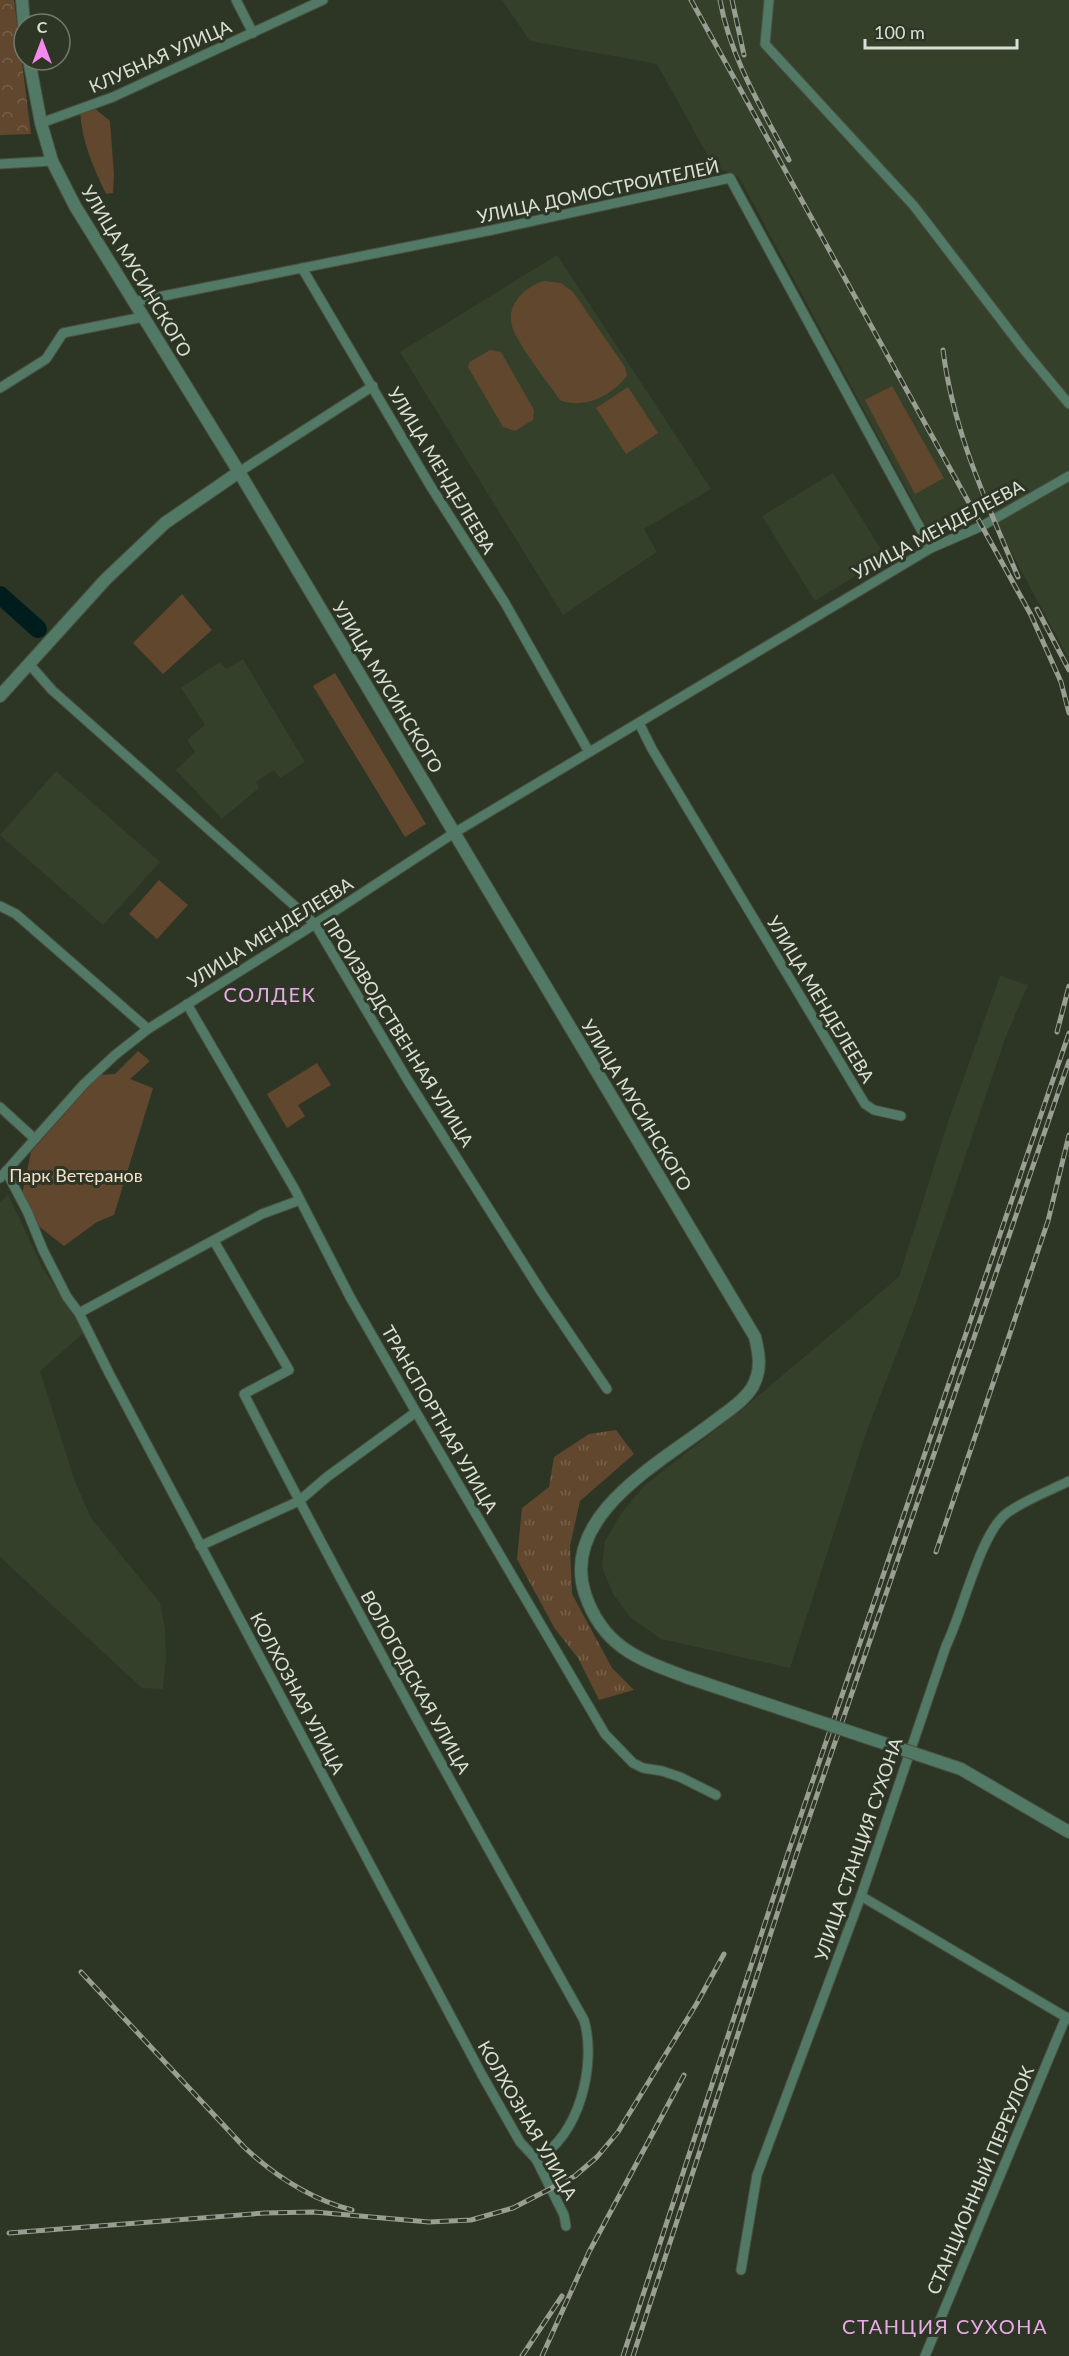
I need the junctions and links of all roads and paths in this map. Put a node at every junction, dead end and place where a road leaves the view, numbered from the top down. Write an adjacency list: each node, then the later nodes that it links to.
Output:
1 (236, 0): 4 (street)
2 (323, 0): 4 (street, КЛУБНАЯ УЛИЦА)
3 (770, 1): 14 (street)
4 (253, 33): 6 (street, КЛУБНАЯ УЛИЦА)
5 (31, 72): 6 (street, УЛИЦА МУСИНСКОГО)
6 (41, 123): 7 (street, УЛИЦА МУСИНСКОГО)
7 (52, 161): 8 (street); 10 (street, УЛИЦА МУСИНСКОГО)
8 (0, 164)
9 (302, 268): 10 (street, УЛИЦА ДОМОСТРОИТЕЛЕЙ); 12 (street, УЛИЦА МЕНДЕЛЕЕВА); 17 (street, УЛИЦА ДОМОСТРОИТЕЛЕЙ)
10 (133, 302): 11 (street, УЛИЦА МУСИНСКОГО)
11 (143, 317): 13 (street); 15 (street, УЛИЦА МУСИНСКОГО)
12 (373, 386): 15 (street); 21 (street, УЛИЦА МЕНДЕЛЕЕВА)
13 (0, 388)
14 (1069, 404)
15 (239, 472): 18 (street); 22 (street, УЛИЦА МУСИНСКОГО)
16 (1069, 476): 17 (street, УЛИЦА МЕНДЕЛЕЕВА)
17 (931, 548): 20 (street, УЛИЦА МЕНДЕЛЕЕВА)
18 (30, 665): 19 (street); 24 (street, ПРОИЗВОДСТВЕННАЯ УЛИЦА)
19 (0, 696)
20 (639, 723): 21 (street, УЛИЦА МЕНДЕЛЕЕВА); 28 (street, УЛИЦА МЕНДЕЛЕЕВА)
21 (589, 752): 22 (street, УЛИЦА МЕНДЕЛЕЕВА)
22 (454, 833): 24 (street, УЛИЦА МЕНДЕЛЕЕВА); 40 (street, УЛИЦА МУСИНСКОГО, bridge)
23 (0, 906): 26 (street)
24 (315, 924): 25 (street, УЛИЦА МЕНДЕЛЕЕВА); 34 (street, ПРОИЗВОДСТВЕННАЯ УЛИЦА)
25 (187, 1004): 26 (street, УЛИЦА МЕНДЕЛЕЕВА); 31 (street, ТРАНСПОРТНАЯ УЛИЦА)
26 (148, 1029): 29 (street, УЛИЦА МЕНДЕЛЕЕВА)
27 (0, 1107): 29 (street)
28 (902, 1116)
29 (35, 1138): 30 (street, УЛИЦА МЕНДЕЛЕЕВА)
30 (3, 1174): 33 (street, КОЛХОЗНАЯ УЛИЦА)
31 (300, 1200): 32 (street); 35 (street, ТРАНСПОРТНАЯ УЛИЦА)
32 (214, 1241): 33 (street); 37 (street, ВОЛОГОДСКАЯ УЛИЦА)
33 (79, 1313): 38 (street, КОЛХОЗНАЯ УЛИЦА)
34 (607, 1389)
35 (416, 1412): 37 (street); 39 (street, ТРАНСПОРТНАЯ УЛИЦА)
36 (1069, 1481): 41 (street, УЛИЦА СТАНЦИЯ СУХОНА)
37 (299, 1501): 38 (street); 43 (street, ВОЛОГОДСКАЯ УЛИЦА)
38 (200, 1546): 43 (street, КОЛХОЗНАЯ УЛИЦА)
39 (716, 1796)
40 (1069, 1832)
41 (861, 1896): 42 (street); 45 (street, УЛИЦА СТАНЦИЯ СУХОНА)
42 (1068, 2018): 46 (street, СТАНЦИОННЫЙ ПЕРЕУЛОК)
43 (536, 2159): 44 (street, КОЛХОЗНАЯ УЛИЦА)
44 (566, 2226)
45 (741, 2270)
46 (925, 2356)

